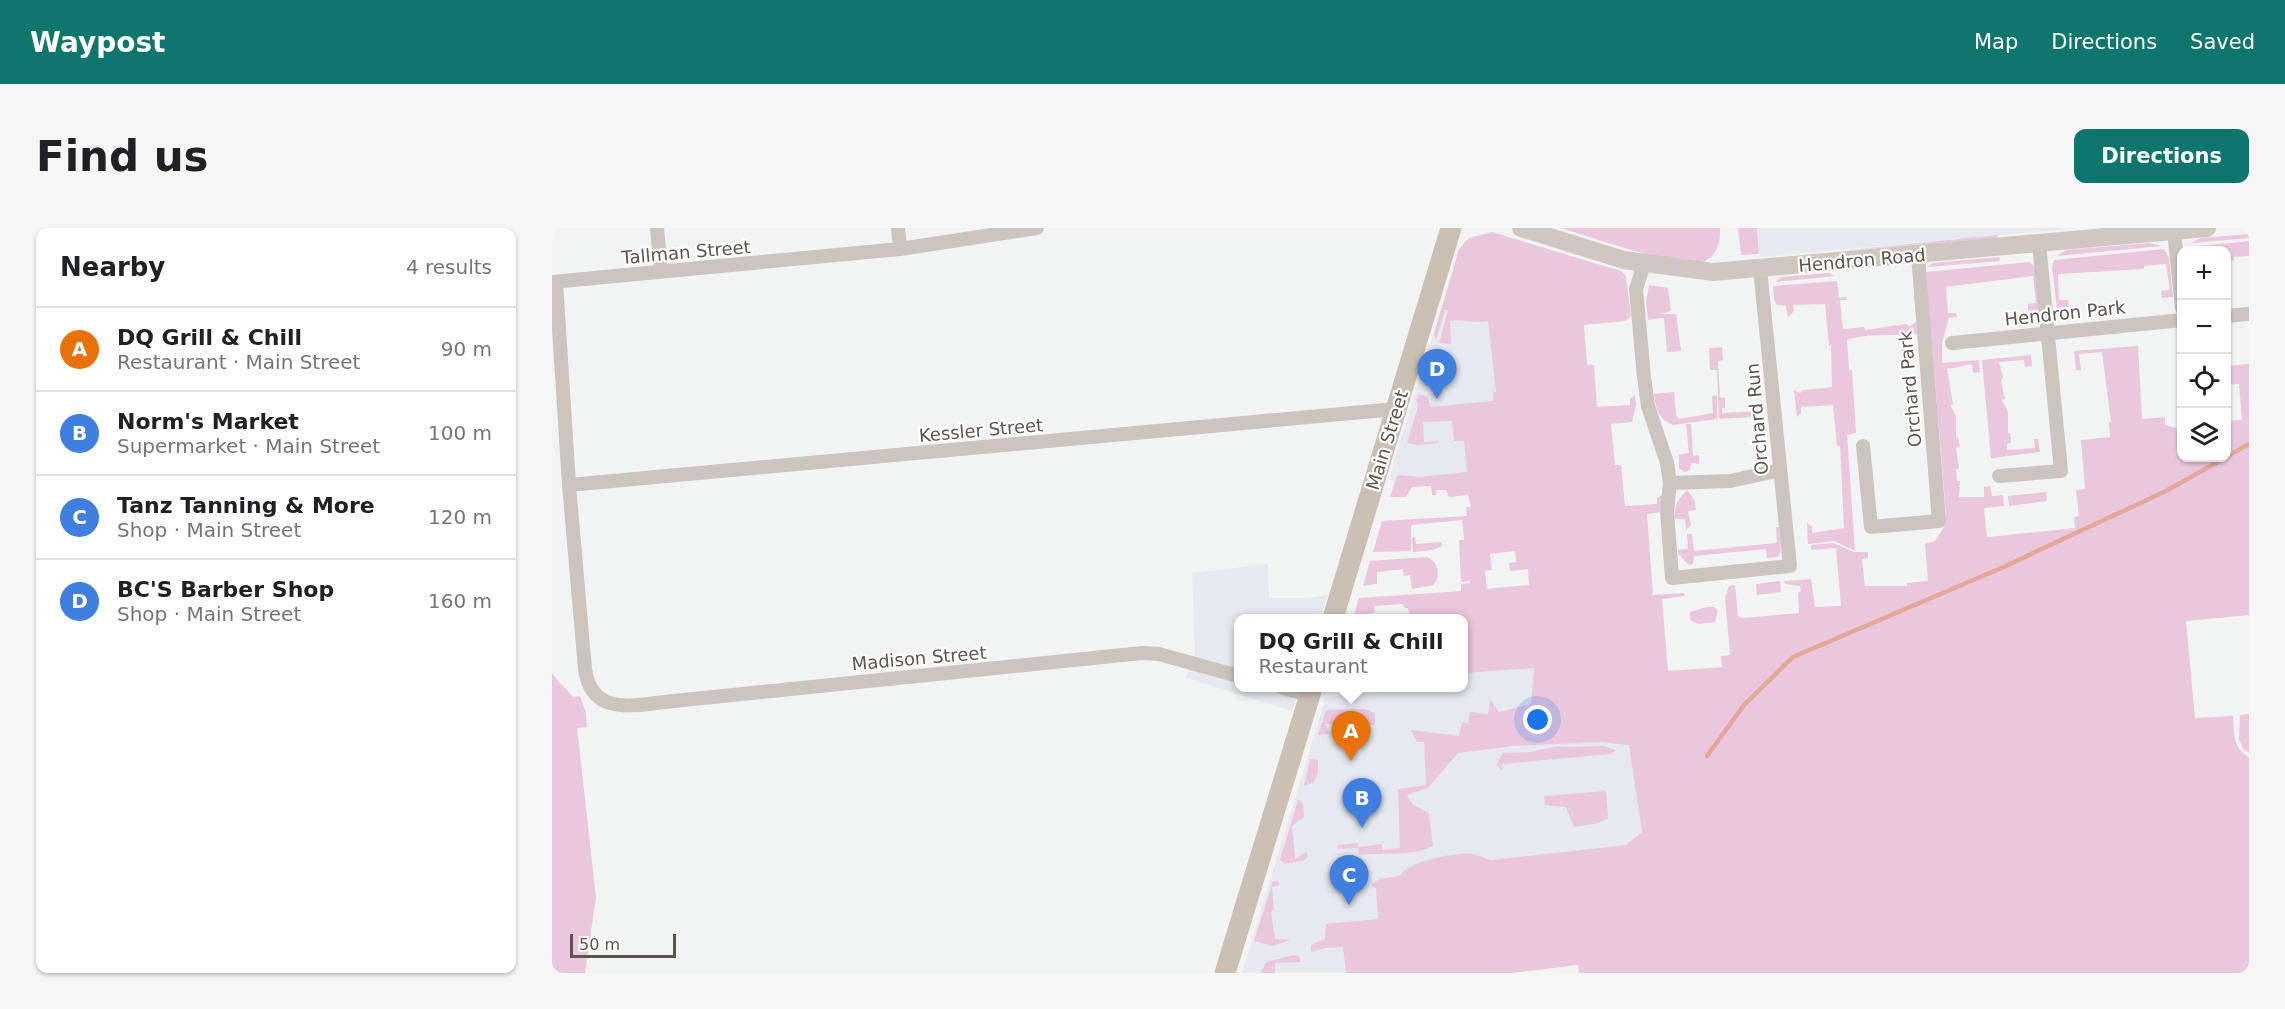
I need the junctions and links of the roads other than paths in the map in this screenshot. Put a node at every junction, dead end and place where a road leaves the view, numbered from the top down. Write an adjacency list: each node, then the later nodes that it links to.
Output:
1 (657, 228): 13 (street)
2 (898, 228): 9 (street)
3 (1037, 228): 9 (street, Tallman Street)
4 (1451, 228): 21 (main road, Main Street)
5 (1521, 228): 11 (street, Hendron Road)
6 (2207, 228): 7 (street, Hendron Road)
7 (2174, 231): 8 (street, Hendron Road); 15 (street)
8 (2039, 243): 10 (street, Hendron Road); 19 (street)
9 (900, 249): 13 (street, Tallman Street)
10 (1918, 255): 12 (street, Hendron Road); 22 (street, Orchard Park)
11 (1644, 264): 12 (street, Hendron Road); 25 (street)
12 (1760, 269): 23 (street, Orchard Run)
13 (661, 272): 14 (street, Tallman Street)
14 (554, 282): 26 (street)
15 (2180, 300)
16 (2249, 314): 17 (street)
17 (2231, 316)
18 (2177, 320): 19 (street, Hendron Park)
19 (2049, 332): 20 (street, Hendron Park); 24 (street)
20 (1952, 343)
21 (1396, 409): 26 (street, Kessler Street); 27 (main road, Main Street)
22 (1863, 446)
23 (1780, 470): 25 (street); 25 (street, Orchard Run)
24 (1999, 476)
25 (1670, 483)
26 (569, 485): 28 (street, Madison Street)
27 (1334, 614)
28 (1234, 675)
29 (1310, 692): 30 (main road)
30 (1225, 973)

